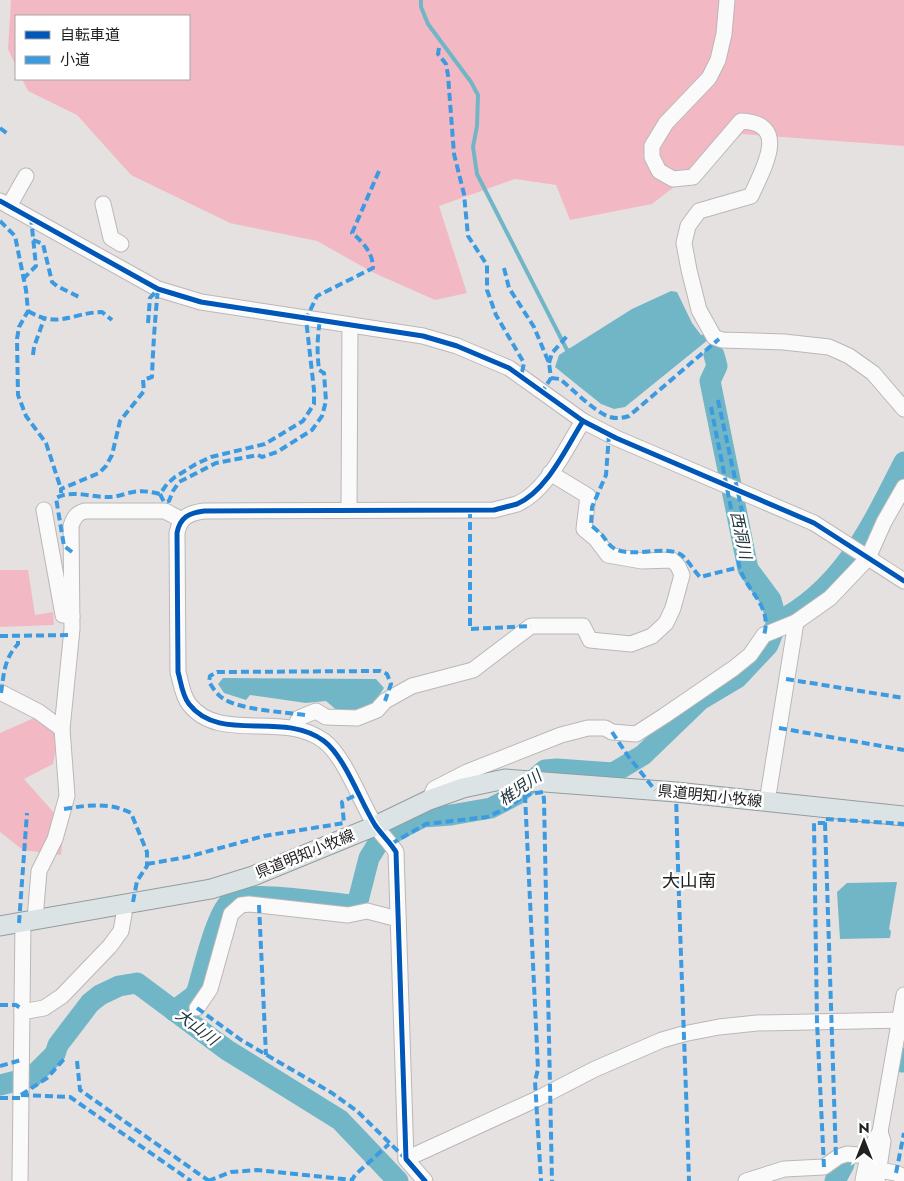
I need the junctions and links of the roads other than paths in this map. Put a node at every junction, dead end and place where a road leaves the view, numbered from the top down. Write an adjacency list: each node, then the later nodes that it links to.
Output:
1 (727, 0): 7 (street)
2 (26, 176): 3 (street)
3 (4, 204): 6 (street)
4 (103, 204): 5 (street)
5 (121, 244)
6 (350, 326): 8 (street); 12 (street)
7 (904, 409)
8 (583, 421): 9 (street); 14 (street)
9 (550, 473): 12 (street); 19 (street)
10 (904, 487): 14 (street)
11 (44, 510): 16 (street)
12 (349, 510): 13 (street)
13 (182, 520): 16 (street); 19 (street)
14 (865, 557): 15 (street); 17 (street)
15 (904, 581)
16 (72, 616): 20 (street)
17 (796, 622): 21 (street); 22 (street)
18 (0, 692): 20 (street)
19 (294, 727): 24 (street)
20 (62, 729): 27 (street)
21 (429, 800): 22 (main road, 県道明知小牧線); 24 (main road, 県道明知小牧線)
22 (767, 802): 23 (main road, 県道明知小牧線)
23 (904, 816)
24 (381, 833): 25 (main road, 県道明知小牧線); 26 (street)
25 (123, 904): 27 (main road, 県道明知小牧線); 31 (street)
26 (398, 919): 30 (street); 35 (street)
27 (29, 921): 28 (main road, 県道明知小牧線); 31 (street)
28 (0, 926)
29 (904, 995): 32 (street)
30 (197, 1008)
31 (22, 1012): 38 (street)
32 (902, 1020): 33 (street); 35 (street)
33 (880, 1132): 34 (street); 37 (street)
34 (868, 1156): 37 (street); 40 (street)
35 (406, 1159): 39 (street)
36 (904, 1177): 37 (street)
37 (872, 1178)
38 (20, 1181)
39 (424, 1181)
40 (746, 1181)

